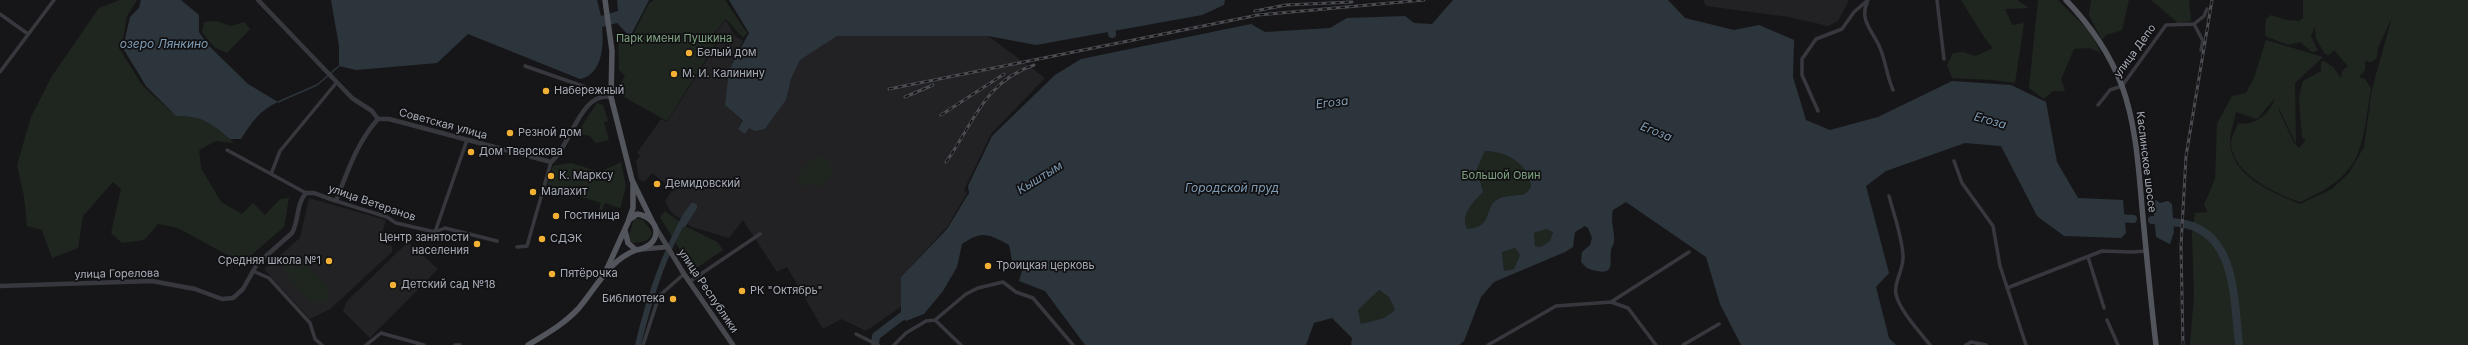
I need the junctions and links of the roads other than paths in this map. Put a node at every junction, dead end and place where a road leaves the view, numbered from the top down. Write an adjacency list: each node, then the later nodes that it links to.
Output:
1 (54, 0): 10 (street)
2 (258, 0): 15 (street)
3 (605, 0): 19 (main road)
4 (1869, 0): 17 (street); 21 (street)
5 (1937, 0): 12 (street)
6 (2066, 0): 16 (main road, Каслинское шоссе)
7 (2207, 9): 9 (street)
8 (0, 14): 10 (street)
9 (2194, 24): 11 (street); 16 (street, улица Депо)
10 (28, 34): 14 (street)
11 (2201, 50)
12 (1944, 58)
13 (525, 66): 18 (street)
14 (0, 72)
15 (337, 82): 22 (street); 27 (street)
16 (2122, 86): 20 (street, улица Депо); 42 (main road, Каслинское шоссе)
17 (1893, 90)
18 (603, 96): 19 (street); 26 (street)
19 (611, 97): 28 (main road)
20 (2098, 104)
21 (1818, 111)
22 (378, 119): 23 (street, Советская улица); 31 (street)
23 (467, 140): 26 (street, Советская улица); 35 (street)
24 (227, 150): 27 (street, улица Ветеранов)
25 (1954, 161): 50 (street)
26 (551, 162): 39 (street)
27 (271, 174): 29 (street, улица Ветеранов)
28 (632, 180): 32 (main road); 33 (main road)
29 (306, 193): 31 (street, улица Ветеранов); 45 (street)
30 (1889, 196): 72 (street)
31 (336, 201): 35 (street, улица Ветеранов)
32 (629, 220): 33 (main road); 36 (main road)
33 (652, 221): 34 (main road)
34 (656, 228): 40 (main road, улица Республики); 41 (main road)
35 (435, 232): 38 (street, улица Ветеранов)
36 (625, 232): 41 (main road); 46 (main road)
37 (760, 234): 48 (street)
38 (497, 241)
39 (517, 247)
40 (666, 247): 41 (main road); 47 (main road, улица Республики)
41 (638, 249): 46 (main road)
42 (2146, 251): 44 (street); 77 (main road, Каслинское шоссе)
43 (1689, 252): 51 (street)
44 (2088, 257): 50 (street); 52 (street)
45 (253, 271): 49 (street, улица Горелова); 57 (street)
46 (606, 271): 62 (main road)
47 (684, 274): 48 (main road, улица Республики); 63 (street)
48 (689, 282): 64 (main road, улица Республики)
49 (0, 286)
50 (2007, 288): 75 (street)
51 (1611, 302): 69 (street); 70 (street)
52 (2104, 308)
53 (935, 320): 66 (street); 67 (street); 68 (street)
54 (2107, 320): 76 (street)
55 (1719, 324): 71 (street)
56 (856, 334): 65 (street)
57 (322, 345)
58 (366, 345): 59 (street)
59 (424, 345)
60 (455, 345): 61 (street)
61 (460, 345)
62 (528, 345)
63 (643, 345)
64 (733, 345)
65 (878, 345)
66 (894, 345)
67 (962, 345)
68 (1073, 345)
69 (1488, 345)
70 (1656, 345)
71 (1683, 345)
72 (1930, 345)
73 (1966, 345): 74 (street)
74 (1986, 345)
75 (2026, 345)
76 (2118, 345)
77 (2156, 345)

